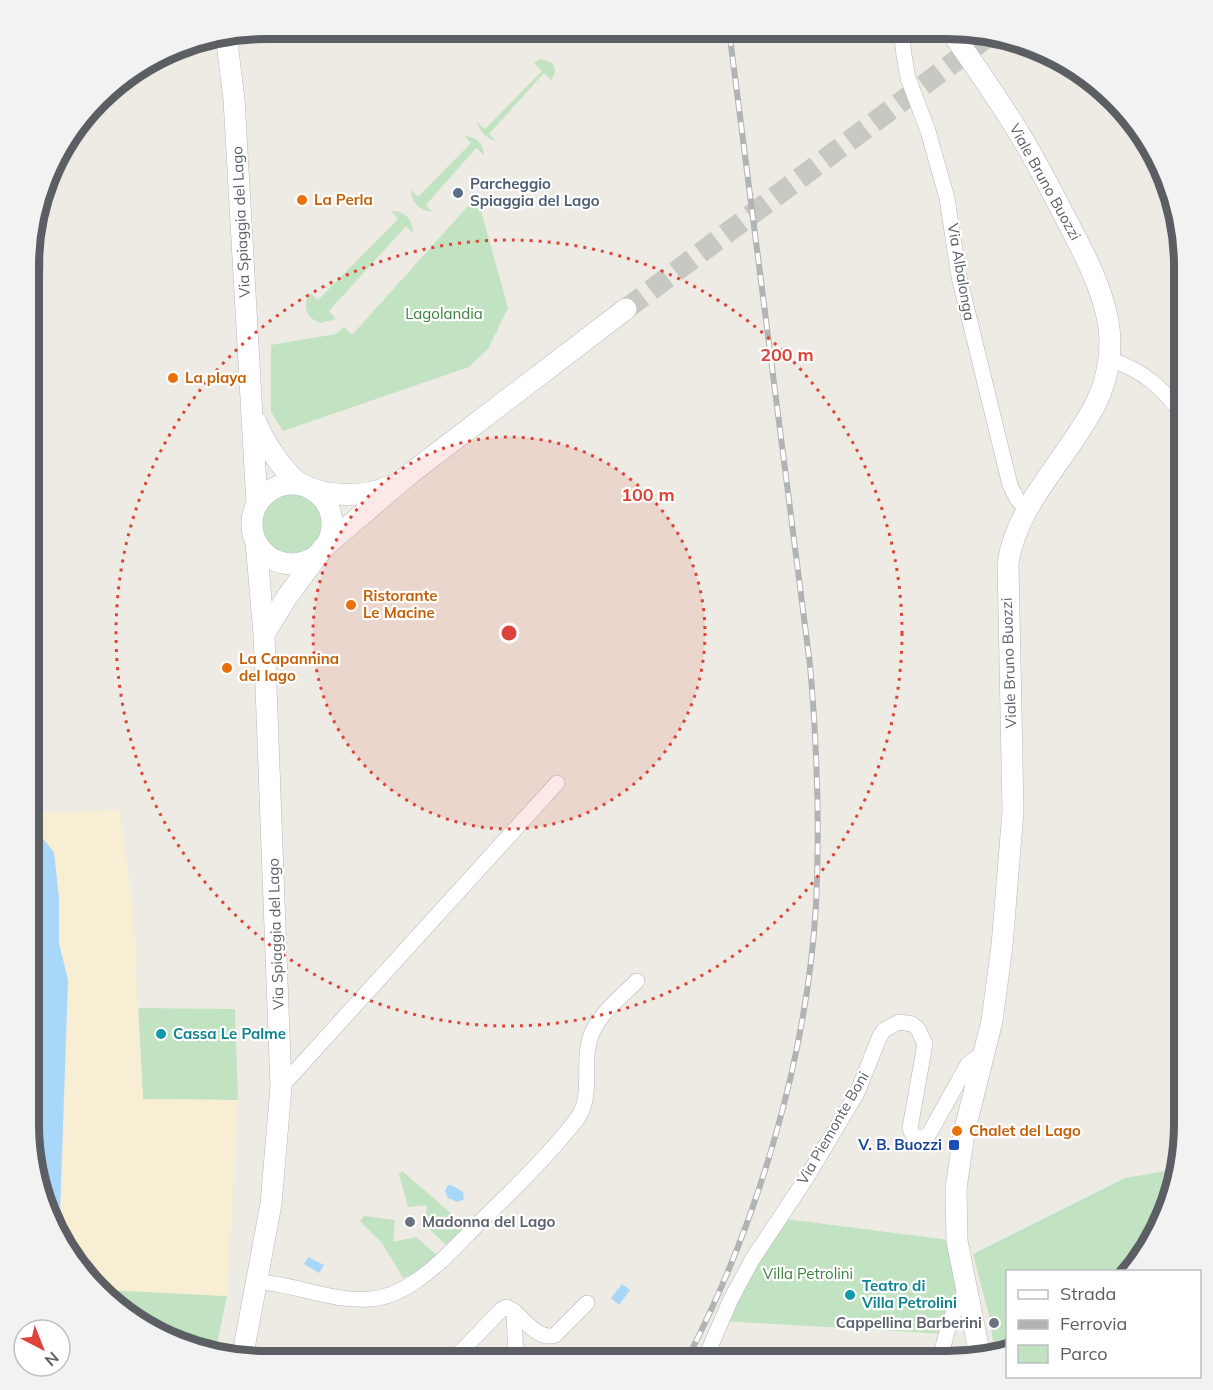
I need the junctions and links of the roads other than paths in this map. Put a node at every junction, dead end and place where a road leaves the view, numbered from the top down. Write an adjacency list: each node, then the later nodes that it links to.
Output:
1 (902, 39): 11 (street, Via Albalonga)
2 (957, 39): 5 (main road, Viale Bruno Buozzi)
3 (227, 42): 7 (main road, Via Spiaggia del Lago)
4 (626, 309): 8 (main road)
5 (1109, 359): 6 (street); 11 (main road, Viale Bruno Buozzi)
6 (1174, 406)
7 (250, 409): 9 (main road, Via Spiaggia del Lago); 10 (main road, Via Spiaggia del Lago)
8 (411, 473): 9 (main road); 13 (main road)
9 (302, 485): 10 (main road); 13 (main road)
10 (257, 504): 12 (main road)
11 (1027, 510): 17 (main road, Viale Bruno Buozzi)
12 (256, 542): 13 (main road); 14 (main road, Via Spiaggia del Lago)
13 (323, 548): 14 (main road)
14 (264, 634): 18 (main road, Via Spiaggia del Lago)
15 (556, 783): 18 (street)
16 (637, 981): 19 (street)
17 (984, 1057): 20 (main road, Viale Bruno Buozzi); 27 (street, Via Piemonte Boni)
18 (281, 1088): 19 (main road, Via Spiaggia del Lago)
19 (258, 1282): 24 (main road, Via Spiaggia del Lago)
20 (967, 1289): 23 (main road, Viale Bruno Buozzi); 28 (street)
21 (587, 1303): 22 (street)
22 (514, 1311): 25 (street); 26 (street)
23 (979, 1349)
24 (244, 1350)
25 (462, 1351)
26 (516, 1351)
27 (708, 1351)
28 (942, 1351)

